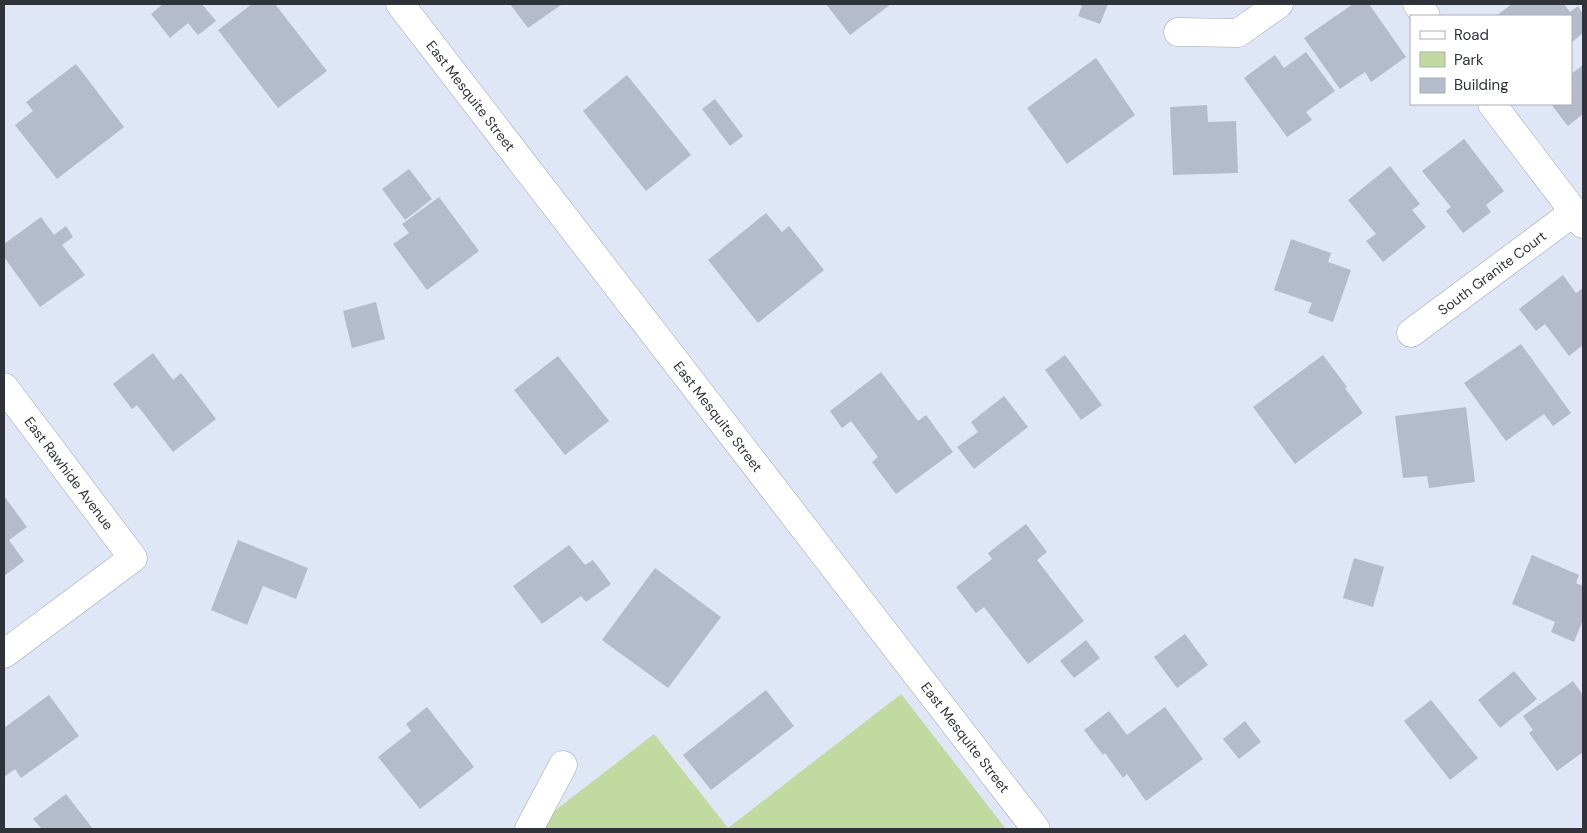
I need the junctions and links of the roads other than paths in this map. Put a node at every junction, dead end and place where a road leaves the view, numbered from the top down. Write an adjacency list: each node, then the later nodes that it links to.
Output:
1 (400, 4): 13 (street, East Mesquite Street)
2 (1279, 4): 5 (street)
3 (1417, 4): 4 (street)
4 (1425, 15)
5 (1178, 32)
6 (1493, 105): 7 (street)
7 (1578, 218): 8 (street, South Granite Court)
8 (1410, 333)
9 (4, 387): 10 (street, East Rawhide Avenue)
10 (4, 654)
11 (563, 765): 12 (street)
12 (529, 829)
13 (1036, 829)

